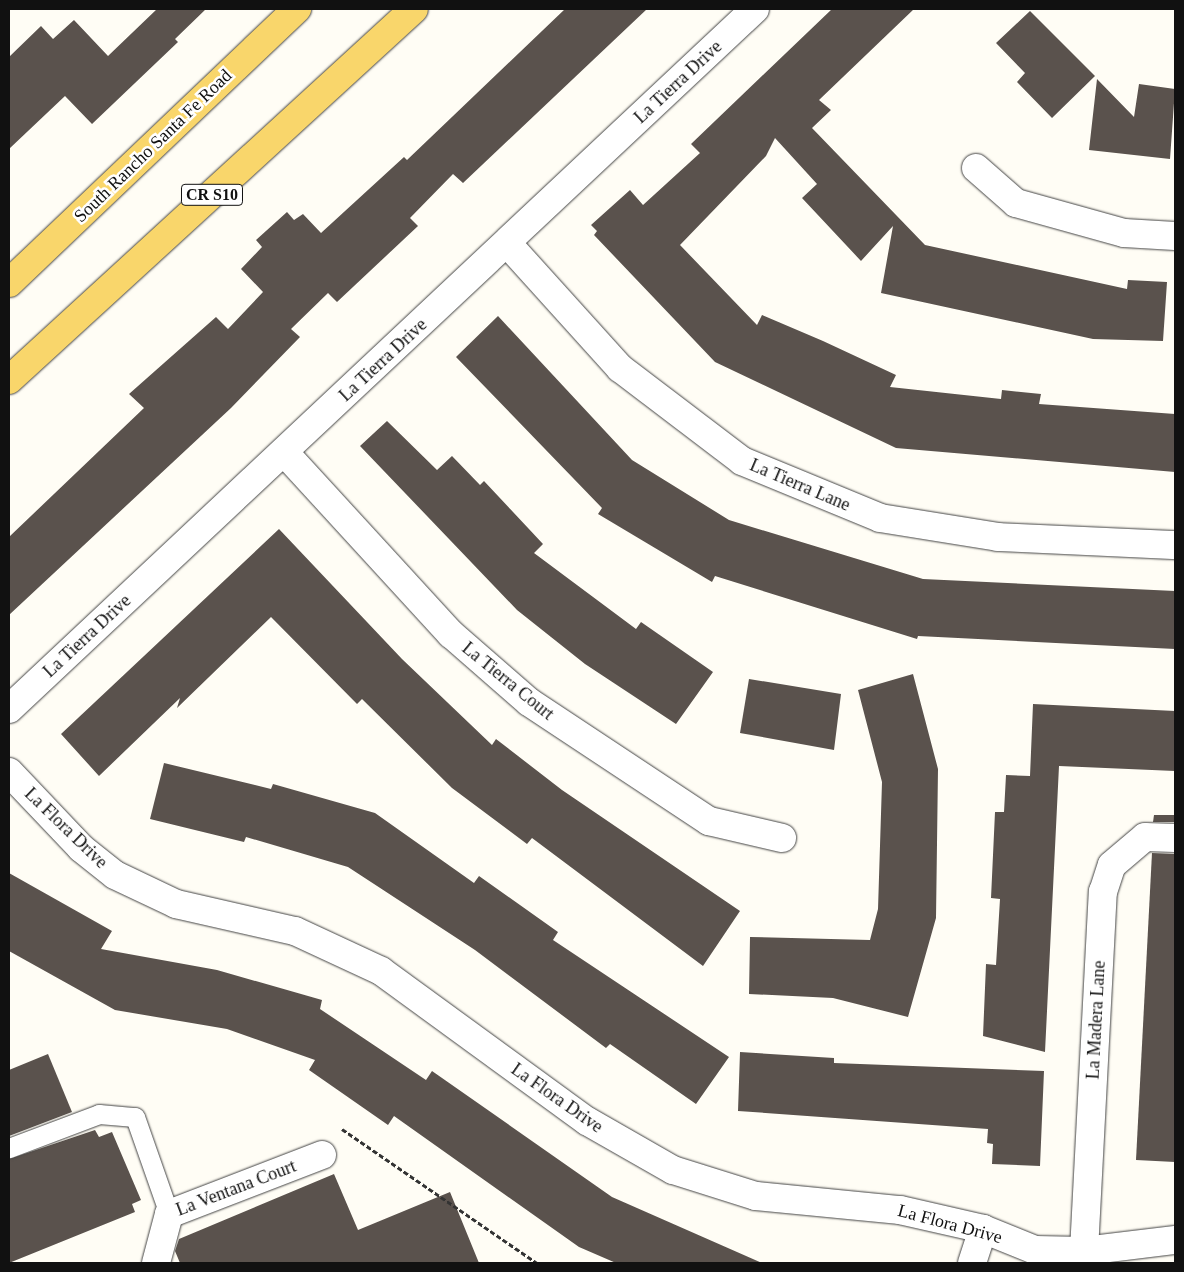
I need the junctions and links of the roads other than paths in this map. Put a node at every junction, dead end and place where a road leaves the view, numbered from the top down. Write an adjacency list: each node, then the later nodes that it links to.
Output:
1 (298, 9): 7 (main road, South Rancho Santa Fe Road)
2 (414, 9): 8 (main road, CR S10)
3 (755, 9): 6 (street, La Tierra Drive)
4 (976, 168): 5 (street)
5 (1175, 236)
6 (507, 243): 9 (street, La Tierra Drive); 10 (street, La Tierra Lane)
7 (9, 283)
8 (9, 380)
9 (284, 453): 11 (street, La Tierra Drive); 13 (street, La Tierra Court)
10 (1175, 545)
11 (9, 709)
12 (9, 772): 18 (street, La Flora Drive)
13 (782, 838)
14 (1175, 838): 20 (street, La Madera Lane)
15 (9, 1148): 17 (lane)
16 (322, 1155): 17 (street, La Ventana Court)
17 (168, 1214): 21 (street, La Ventana Court)
18 (983, 1229): 20 (street, La Flora Drive); 22 (street)
19 (1175, 1240): 20 (street, La Flora Drive)
20 (1084, 1250)
21 (156, 1263)
22 (972, 1263)

